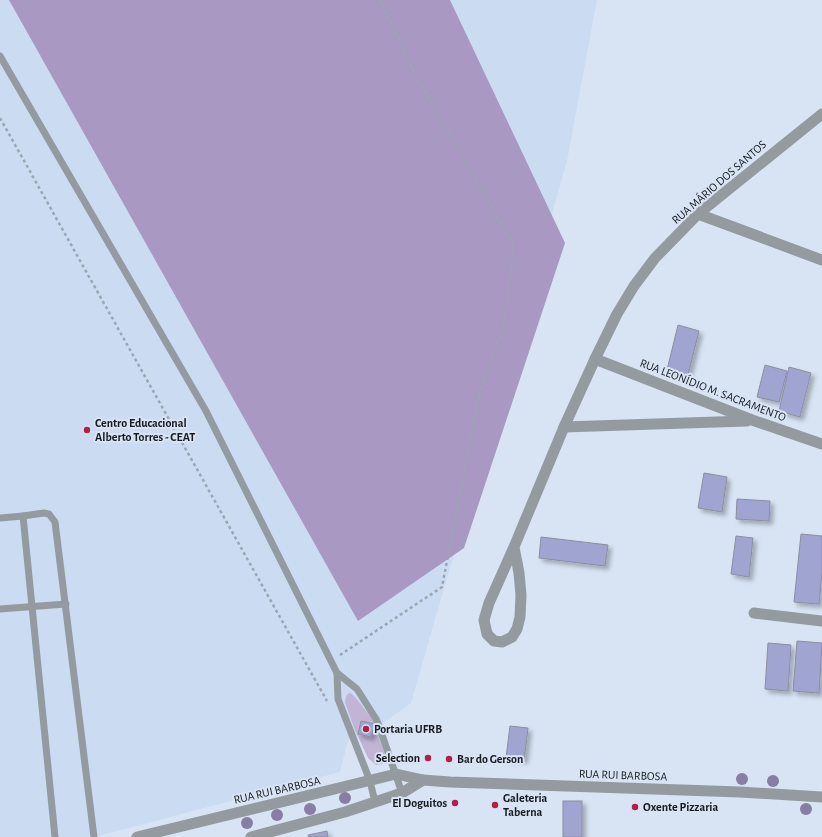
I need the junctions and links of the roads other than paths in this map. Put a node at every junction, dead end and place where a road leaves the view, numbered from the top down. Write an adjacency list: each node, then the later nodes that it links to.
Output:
1 (0, 56): 17 (lane)
2 (822, 114): 3 (street, RUA MÁRIO DOS SANTOS)
3 (698, 214): 4 (street); 5 (street, RUA MÁRIO DOS SANTOS)
4 (822, 260)
5 (595, 359): 6 (street, RUA LEONÍDIO M. SACRAMENTO); 7 (street, RUA MÁRIO DOS SANTOS)
6 (752, 420): 7 (street); 8 (street, RUA LEONÍDIO M. SACRAMENTO)
7 (564, 427): 11 (street, RUA MÁRIO DOS SANTOS)
8 (822, 444)
9 (23, 516): 10 (lane); 12 (lane); 13 (lane)
10 (0, 518)
11 (514, 547): 11 (street, RUA MÁRIO DOS SANTOS)
12 (66, 604): 13 (lane); 25 (lane)
13 (32, 606): 14 (lane); 24 (lane)
14 (0, 609)
15 (754, 613): 16 (street)
16 (822, 621)
17 (337, 673): 18 (lane); 20 (lane)
18 (396, 774): 19 (street, RUA RUI BARBOSA); 20 (street, RUA RUI BARBOSA); 21 (lane)
19 (422, 780): 21 (street); 22 (street, RUA RUI BARBOSA)
20 (370, 781): 23 (lane); 26 (street, RUA RUI BARBOSA)
21 (402, 793): 23 (street)
22 (822, 797)
23 (375, 802): 27 (street)
24 (55, 837)
25 (94, 837)
26 (138, 837)
27 (251, 837)

